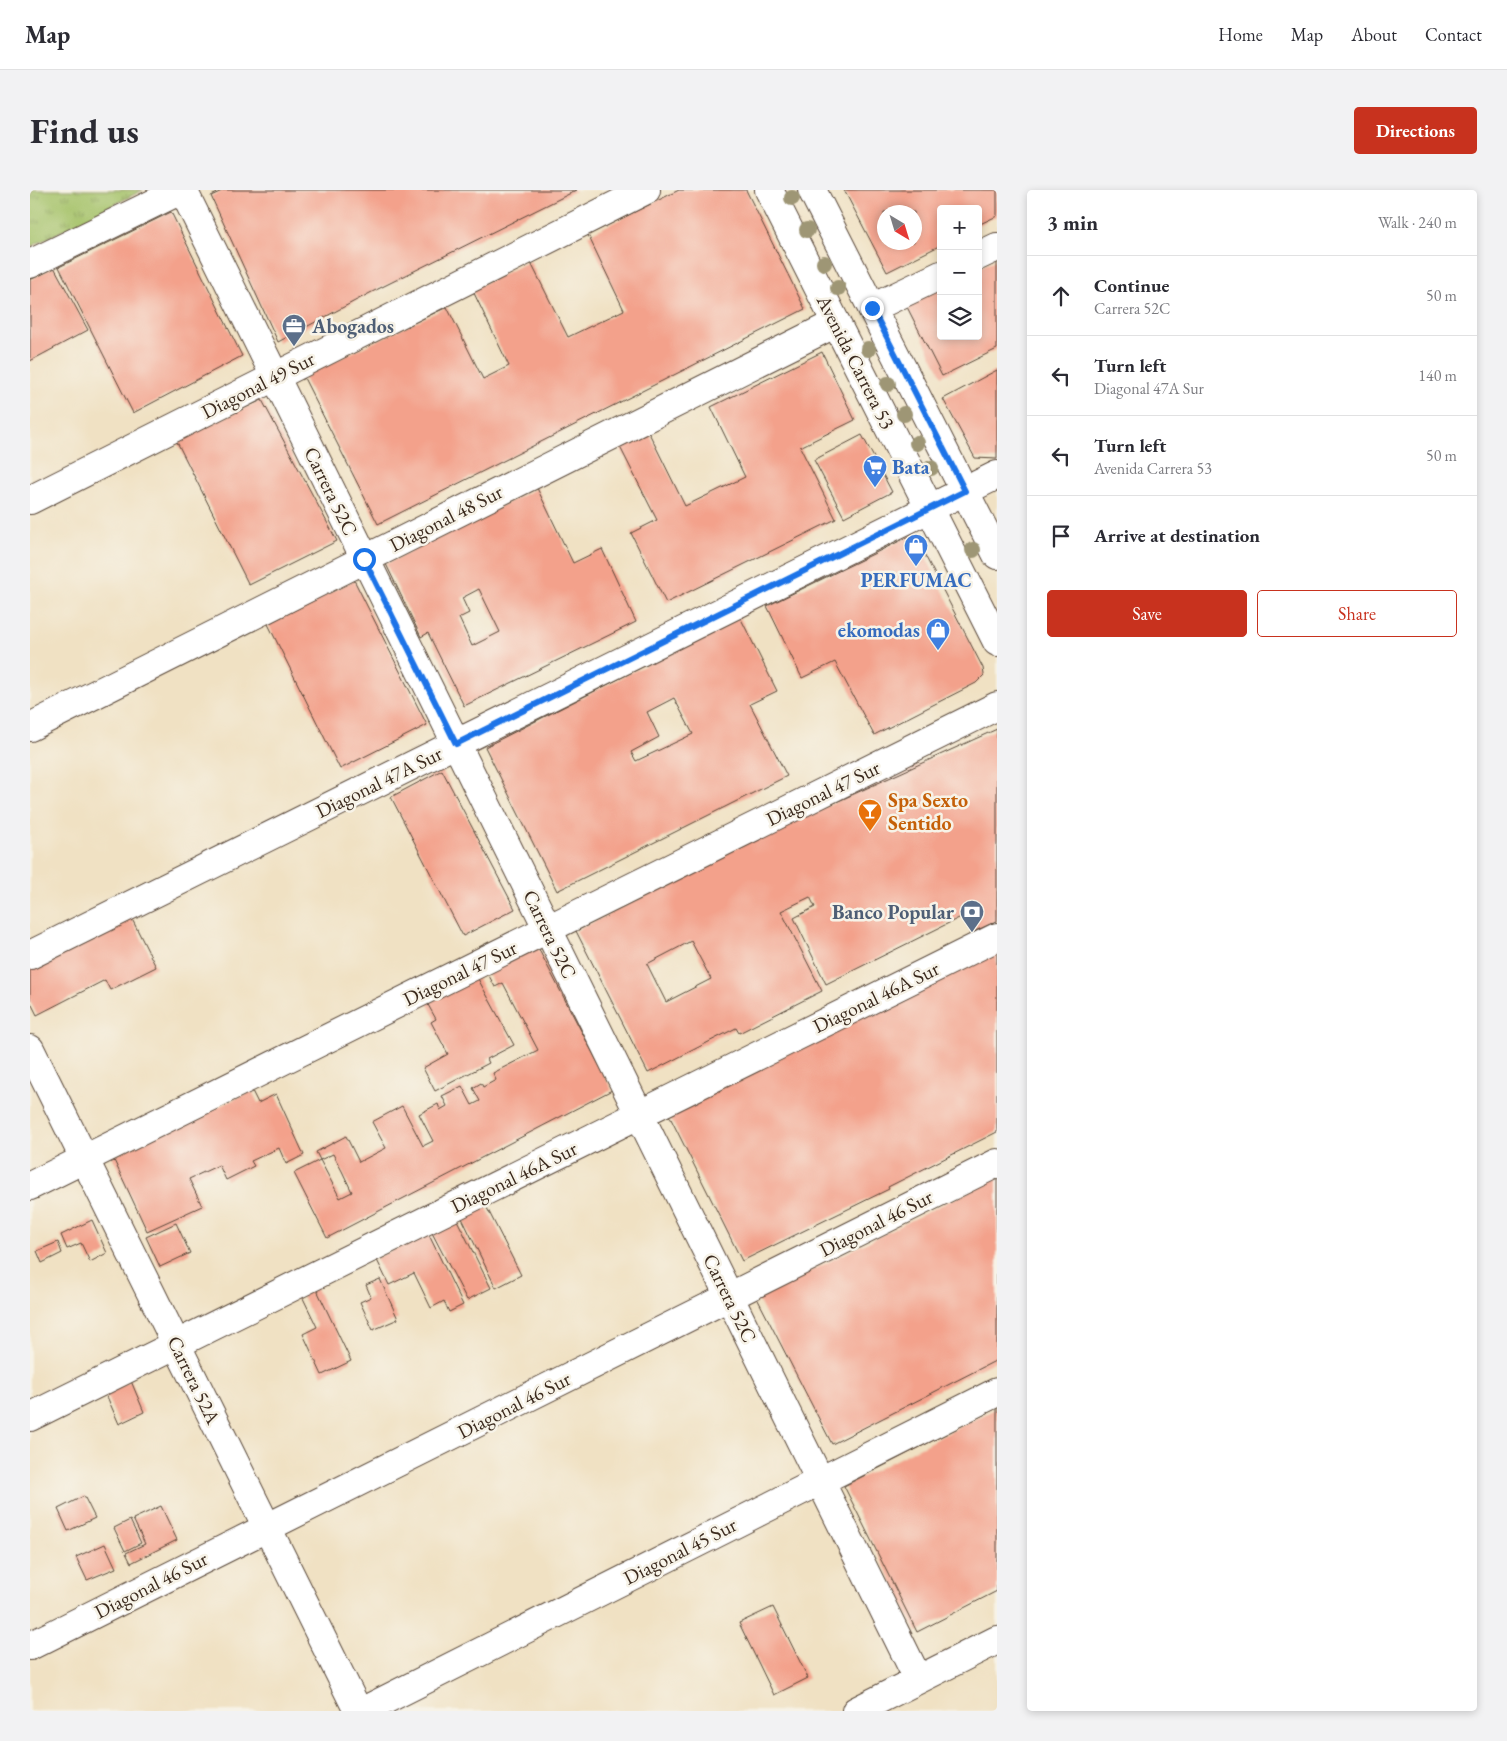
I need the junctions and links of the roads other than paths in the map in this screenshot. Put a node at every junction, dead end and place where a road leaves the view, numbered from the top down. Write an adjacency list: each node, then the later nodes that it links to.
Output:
1 (182, 190): 7 (main road); 11 (main road, Carrera 52C)
2 (646, 190): 11 (main road, Diagonal 49 Sur)
3 (769, 190): 10 (main road, Avenida Carrera 53)
4 (812, 190): 9 (main road, Avenida Carrera 53)
5 (997, 247): 6 (main road)
6 (982, 254)
7 (30, 264)
8 (937, 277): 9 (main road)
9 (872, 308): 13 (main road, Avenida Carrera 53)
10 (836, 323): 15 (main road, Avenida Carrera 53); 17 (main road, Diagonal 48 Sur)
11 (275, 377): 14 (main road, Diagonal 49 Sur); 17 (main road, Carrera 52C)
12 (997, 475): 13 (main road, Diagonal 47A Sur)
13 (965, 491): 15 (main road, Diagonal 47A Sur); 16 (main road, Avenida Carrera 53)
14 (30, 500)
15 (930, 508): 18 (main road, Avenida Carrera 53); 21 (main road, Diagonal 47A Sur)
16 (997, 554)
17 (364, 559): 20 (main road, Diagonal 48 Sur); 21 (main road, Carrera 52C)
18 (997, 642)
19 (997, 706): 22 (main road, Diagonal 47 Sur)
20 (30, 727)
21 (456, 744): 22 (main road, Carrera 52C); 24 (main road, Diagonal 47A Sur)
22 (548, 929): 26 (main road, Carrera 52C); 27 (main road, Diagonal 47 Sur)
23 (997, 937): 26 (main road, Diagonal 46A Sur)
24 (30, 955)
25 (30, 1050): 27 (main road, Carrera 52A)
26 (639, 1115): 30 (main road, Carrera 52C); 31 (main road, Diagonal 46A Sur)
27 (84, 1159): 29 (main road, Diagonal 47 Sur); 31 (main road, Carrera 52A)
28 (997, 1163): 30 (main road, Diagonal 46 Sur)
29 (30, 1186)
30 (729, 1297): 34 (main road, Carrera 52C); 35 (main road, Diagonal 46 Sur)
31 (177, 1344): 33 (main road, Diagonal 46A Sur); 35 (main road, Carrera 52A)
32 (997, 1392): 34 (main road, Diagonal 45 Sur)
33 (30, 1417)
34 (820, 1480): 38 (main road, Carrera 52C); 40 (main road, Diagonal 45 Sur)
35 (267, 1528): 37 (main road, Diagonal 46 Sur); 39 (main road, Carrera 52A)
36 (997, 1640): 38 (main road)
37 (30, 1646)
38 (918, 1679): 41 (main road)
39 (358, 1711)
40 (363, 1711)
41 (856, 1711)

